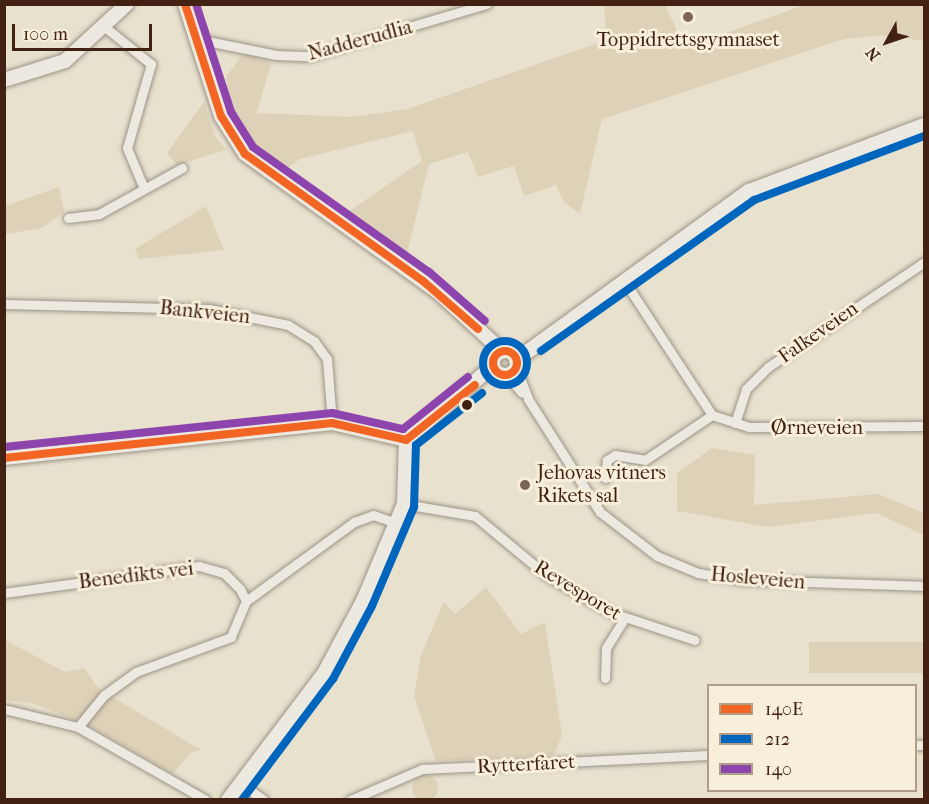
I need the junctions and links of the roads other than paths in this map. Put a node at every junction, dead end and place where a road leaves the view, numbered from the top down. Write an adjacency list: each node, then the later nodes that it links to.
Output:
1 (127, 4): 4 (street)
2 (185, 4): 5 (street, Hosleveien)
3 (487, 4): 5 (street, Nadderudlia)
4 (106, 28): 6 (street); 9 (street)
5 (197, 39): 14 (street, Hosleveien)
6 (4, 80)
7 (924, 125): 12 (street)
8 (182, 168): 9 (street)
9 (143, 186): 10 (street)
10 (68, 218)
11 (924, 262): 17 (street, Falkeveien)
12 (623, 279): 14 (street); 15 (street)
13 (4, 304): 16 (street, Bankveien)
14 (504, 363): 19 (street); 24 (street, Hosleveien)
15 (712, 415): 17 (street, Ørneveien); 21 (street)
16 (332, 423): 19 (street); 20 (street)
17 (735, 423): 18 (street, Ørneveien)
18 (924, 426)
19 (405, 444): 22 (street)
20 (4, 458)
21 (605, 478)
22 (404, 504): 23 (street); 27 (street, Revesporet)
23 (396, 523): 26 (street); 33 (street)
24 (924, 586)
25 (4, 593): 26 (street, Benedikts vei)
26 (246, 601): 31 (street)
27 (624, 619): 28 (street, Revesporet); 29 (street)
28 (694, 640)
29 (605, 678)
30 (4, 709): 31 (street)
31 (78, 727): 34 (street)
32 (707, 755): 37 (street, Rytterfaret)
33 (241, 784): 35 (street); 36 (street)
34 (206, 800)
35 (228, 800)
36 (264, 800)
37 (350, 800)

